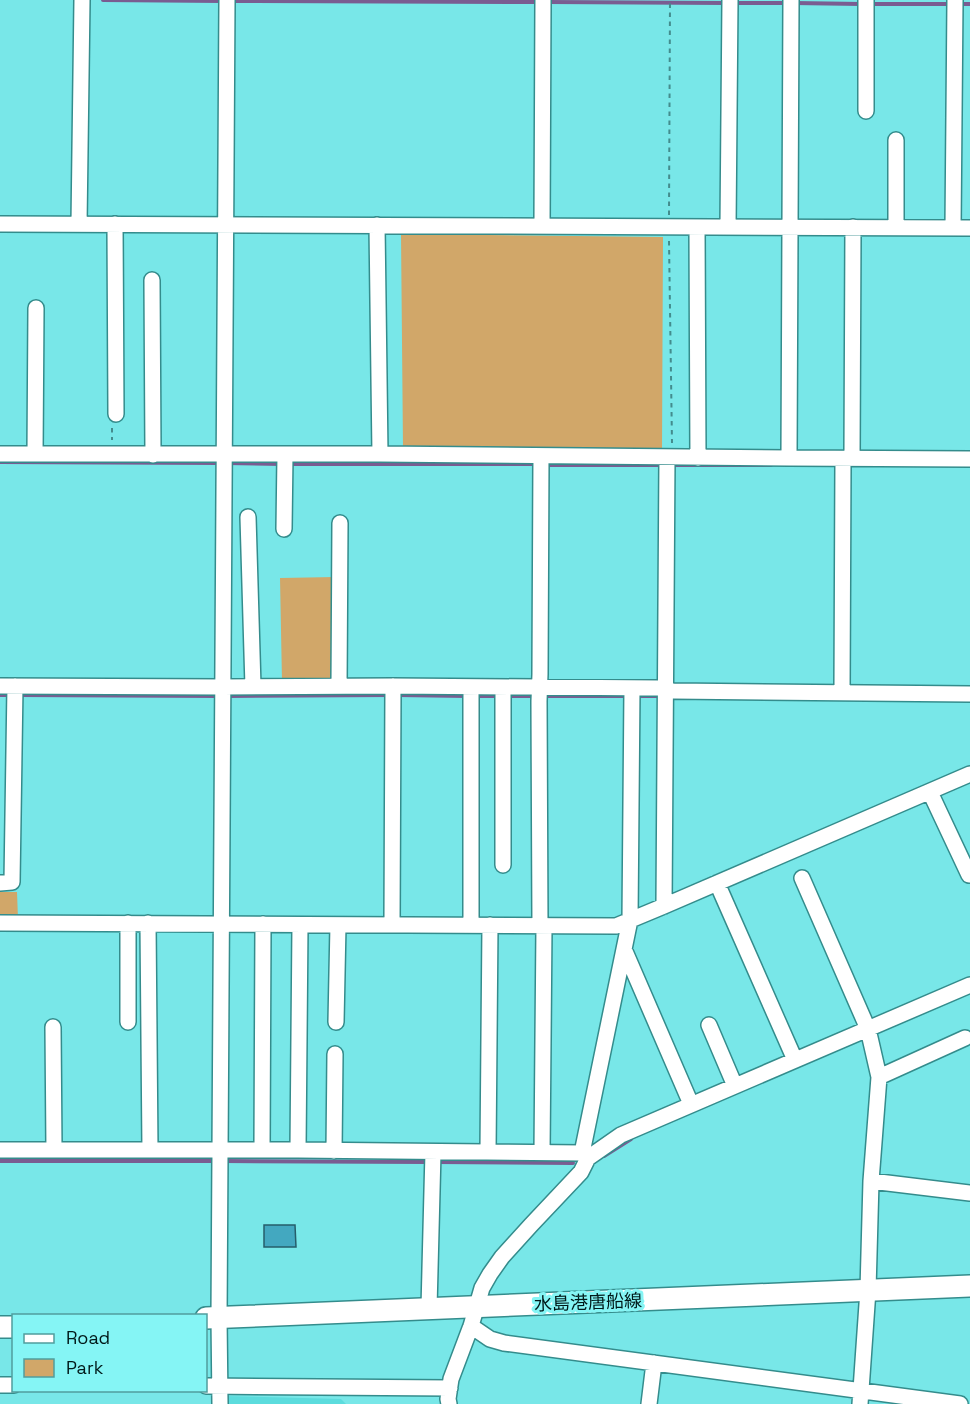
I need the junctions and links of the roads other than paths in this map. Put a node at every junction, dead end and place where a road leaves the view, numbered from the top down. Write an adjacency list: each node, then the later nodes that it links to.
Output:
1 (81, 2): 11 (street)
2 (227, 2): 18 (street)
3 (866, 2): 8 (street)
4 (955, 2): 16 (street)
5 (543, 3): 12 (street)
6 (730, 3): 13 (street)
7 (791, 3): 21 (street)
8 (866, 111)
9 (897, 140): 15 (street)
10 (0, 224): 11 (street)
11 (79, 224): 14 (street)
12 (542, 226): 19 (street); 20 (street)
13 (728, 227): 20 (street); 21 (street)
14 (115, 228): 18 (street); 25 (street)
15 (896, 228): 16 (street); 22 (street)
16 (953, 228): 17 (street)
17 (970, 228)
18 (225, 229): 19 (street); 33 (street)
19 (377, 230): 28 (street)
20 (697, 231): 30 (street)
21 (789, 232): 22 (street); 31 (street)
22 (853, 232): 37 (street)
23 (152, 280): 29 (street)
24 (36, 308): 27 (street)
25 (116, 414)
26 (0, 454): 27 (street)
27 (35, 454): 29 (street)
28 (380, 454): 34 (street); 36 (street)
29 (153, 455): 33 (street)
30 (698, 458): 31 (street); 35 (street)
31 (789, 458): 37 (street)
32 (970, 459): 37 (street)
33 (224, 461): 34 (street); 45 (street)
34 (285, 461): 40 (street)
35 (668, 461): 36 (street); 51 (street)
36 (541, 462): 48 (street)
37 (845, 462): 49 (street)
38 (248, 518): 42 (street)
39 (340, 523): 41 (street)
40 (284, 529)
41 (339, 686): 42 (street); 44 (street)
42 (253, 687): 45 (street)
43 (11, 691): 45 (street); 58 (street)
44 (393, 692): 46 (street); 69 (street)
45 (222, 693): 65 (street)
46 (471, 693): 47 (street); 70 (street)
47 (503, 693): 48 (street); 55 (street)
48 (539, 693): 50 (street); 72 (street)
49 (842, 693): 51 (street); 52 (street)
50 (632, 694): 51 (street); 61 (street)
51 (665, 694): 60 (street)
52 (970, 694)
53 (970, 774): 54 (street)
54 (930, 792): 56 (street); 59 (street)
55 (503, 865)
56 (969, 875)
57 (802, 878): 79 (street)
58 (0, 883)
59 (717, 883): 60 (street); 82 (street)
60 (664, 906): 61 (street)
61 (630, 920): 72 (street); 73 (street)
62 (0, 923): 63 (street)
63 (128, 923): 64 (street); 75 (street)
64 (148, 923): 65 (street); 88 (street)
65 (221, 924): 66 (street); 95 (street)
66 (262, 924): 67 (street); 89 (street)
67 (300, 925): 68 (street); 90 (street)
68 (338, 925): 69 (street); 76 (street)
69 (392, 925): 70 (street)
70 (471, 925): 71 (street)
71 (490, 925): 72 (street); 92 (street)
72 (542, 926): 93 (street)
73 (624, 949): 85 (street); 94 (street)
74 (970, 984): 79 (street)
75 (128, 1022)
76 (336, 1022)
77 (709, 1025): 84 (street)
78 (53, 1027): 87 (street)
79 (869, 1033): 82 (street); 83 (street)
80 (965, 1038): 83 (street)
81 (335, 1054): 91 (street)
82 (795, 1060): 84 (street)
83 (879, 1077): 97 (street)
84 (735, 1086): 85 (street)
85 (691, 1104): 94 (street)
86 (0, 1150): 87 (street)
87 (54, 1150): 88 (street)
88 (150, 1150): 95 (street)
89 (262, 1150): 90 (street); 95 (street)
90 (298, 1150): 91 (street)
91 (334, 1151): 96 (street)
92 (488, 1152): 93 (street); 96 (street)
93 (542, 1153): 94 (street)
94 (585, 1156): 102 (street)
95 (220, 1157): 103 (street)
96 (433, 1159): 101 (street)
97 (871, 1181): 98 (street); 100 (street)
98 (970, 1193)
99 (970, 1286): 100 (main road, 水島港唐船線)
100 (868, 1290): 102 (main road, 水島港唐船線); 107 (street)
101 (429, 1308): 102 (main road, 水島港唐船線); 103 (main road, 水島港唐船線)
102 (474, 1316): 104 (street); 106 (street)
103 (212, 1318): 105 (street)
104 (654, 1364): 107 (street); 110 (street)
105 (213, 1386): 106 (street); 108 (street)
106 (450, 1388): 109 (street)
107 (861, 1398): 111 (street)
108 (220, 1404)
109 (449, 1404)
110 (649, 1404)
111 (960, 1404)

